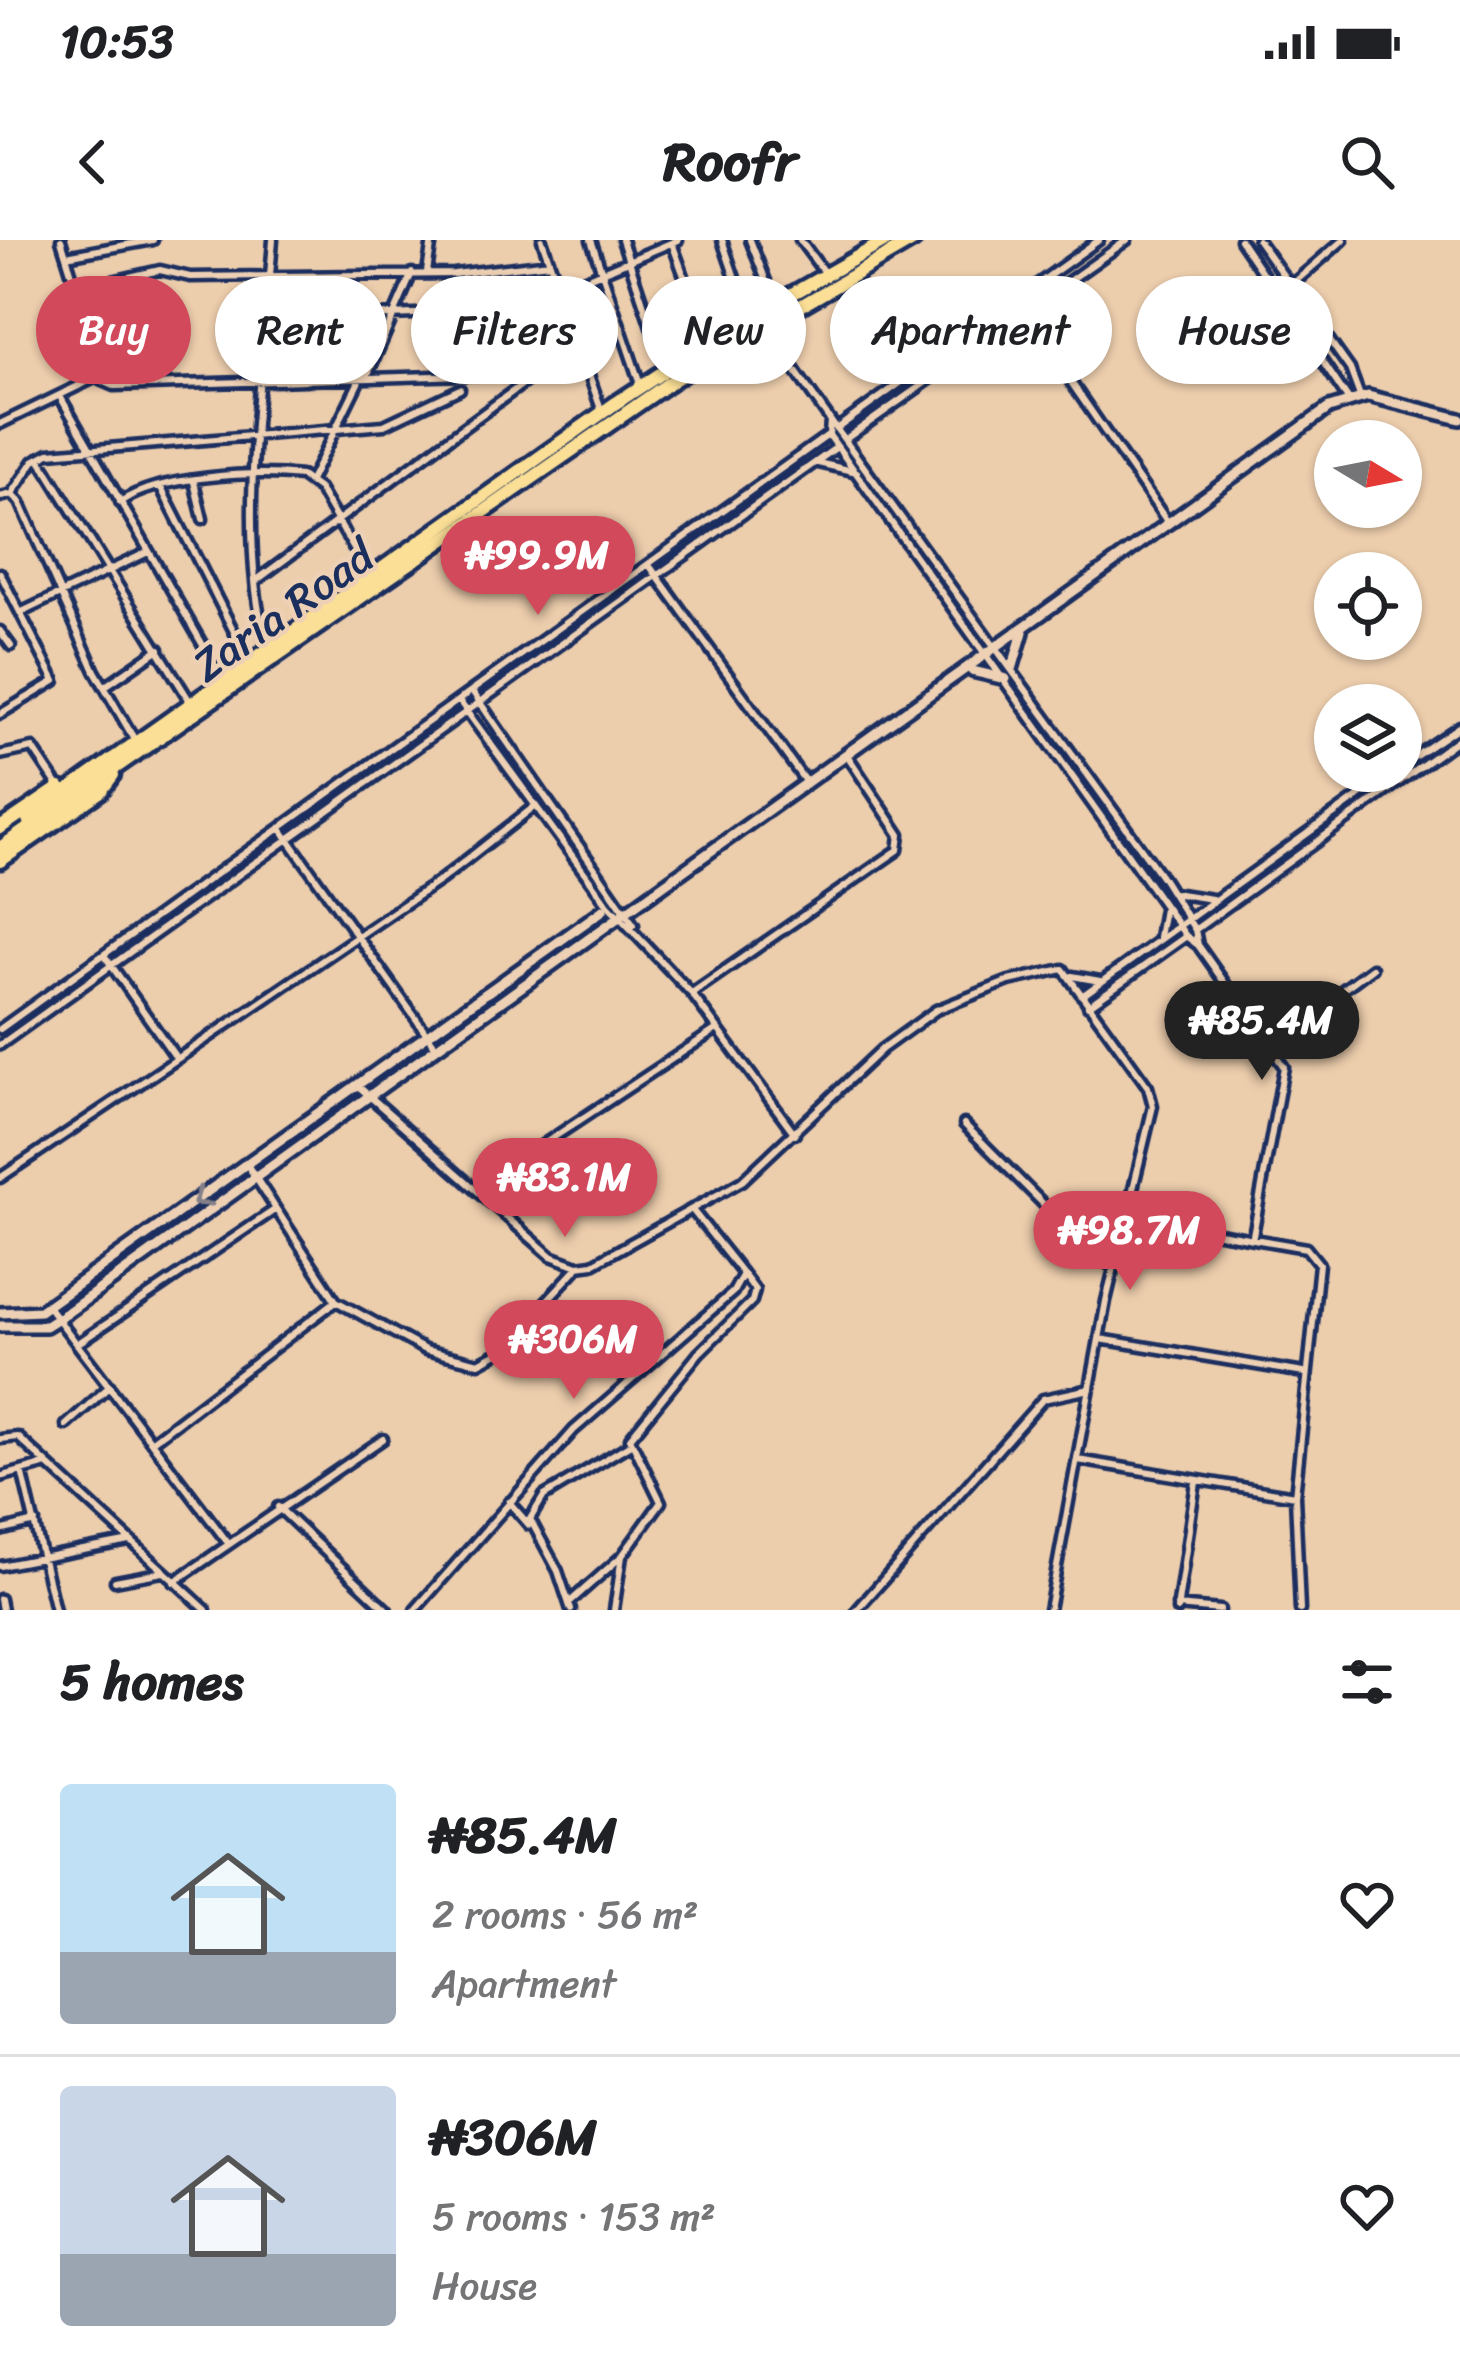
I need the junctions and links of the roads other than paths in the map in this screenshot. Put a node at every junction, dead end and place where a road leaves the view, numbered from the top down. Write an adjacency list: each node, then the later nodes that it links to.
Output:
1 (61, 240): 19 (street)
2 (153, 240): 19 (street)
3 (273, 240): 24 (street)
4 (432, 240): 22 (street)
5 (542, 240): 21 (street)
6 (591, 240): 25 (street)
7 (622, 240): 20 (street)
8 (722, 240): 33 (street)
9 (750, 240): 34 (street)
10 (800, 240): 26 (street)
11 (887, 240): 26 (highway, Zaria Road)
12 (914, 240): 43 (highway, Zaria Road)
13 (1099, 240): 35 (street)
14 (1126, 240): 36 (street)
15 (1240, 240): 37 (street)
16 (1258, 240): 38 (street)
17 (1343, 240): 39 (street)
18 (673, 241): 20 (street); 32 (street)
19 (66, 256): 27 (street)
20 (630, 261): 25 (street); 42 (street)
21 (550, 263): 22 (street); 30 (street)
22 (427, 272): 23 (street)
23 (412, 273): 24 (street); 46 (street)
24 (270, 274): 40 (street)
25 (602, 274): 31 (street); 63 (street)
26 (826, 275): 41 (highway, Zaria Road)
27 (72, 276)
28 (133, 276): 29 (street)
29 (182, 276)
30 (555, 276)
31 (598, 276)
32 (685, 276)
33 (734, 276)
34 (764, 276)
35 (1049, 276)
36 (1076, 276)
37 (1266, 276)
38 (1284, 276)
39 (1301, 276)
40 (191, 278)
41 (806, 286)
42 (642, 297)
43 (806, 302)
44 (411, 314): 46 (street)
45 (387, 315): 46 (street)
46 (397, 315): 47 (street)
47 (387, 334)
48 (1333, 346): 66 (street)
49 (1333, 369): 66 (street)
50 (91, 384): 65 (street)
51 (109, 384): 52 (street)
52 (151, 384)
53 (262, 384): 73 (street)
54 (360, 384): 72 (street)
55 (520, 384): 89 (street)
56 (591, 384): 67 (street)
57 (643, 384): 63 (highway, Zaria Road)
58 (671, 384): 125 (highway, Zaria Road)
59 (805, 384): 69 (street)
60 (899, 384): 71 (street)
61 (924, 384): 75 (street)
62 (1072, 384): 90 (street)
63 (640, 386): 67 (highway, Zaria Road)
64 (460, 389): 72 (street)
65 (61, 398): 70 (street); 76 (street)
66 (1354, 398): 68 (street); 90 (street)
67 (602, 413): 95 (highway, Zaria Road)
68 (1460, 419)
69 (830, 420): 71 (street); 74 (street)
70 (0, 424)
71 (839, 427): 74 (street); 75 (street)
72 (337, 428): 73 (street); 82 (street)
73 (259, 432): 76 (street); 81 (street)
74 (829, 434): 77 (street); 92 (street)
75 (847, 438): 77 (street); 103 (street)
76 (88, 446): 78 (street); 87 (street)
77 (838, 446): 79 (street); 80 (street)
78 (39, 458): 85 (street); 94 (street)
79 (814, 463): 80 (street); 96 (street)
80 (856, 472): 106 (street)
81 (256, 476): 82 (street); 83 (street); 97 (street)
82 (310, 480): 89 (street)
83 (194, 482): 84 (street); 88 (street)
84 (160, 486): 87 (street); 107 (street)
85 (12, 494): 86 (street); 98 (street)
86 (0, 496)
87 (120, 502): 91 (street)
88 (202, 519)
89 (337, 523): 95 (street); 97 (street)
90 (1169, 524): 100 (street)
91 (148, 552): 94 (street); 111 (street)
92 (649, 566): 96 (street); 113 (street)
93 (0, 573): 99 (street)
94 (111, 574): 98 (street); 105 (street)
95 (370, 576): 104 (highway, Zaria Road)
96 (656, 576): 116 (street); 127 (street)
97 (257, 580): 104 (street)
98 (59, 590): 99 (street); 112 (street)
99 (22, 611): 118 (street)
100 (1025, 628): 103 (street); 108 (street)
101 (0, 631): 102 (street)
102 (11, 646)
103 (999, 647): 106 (street); 108 (street)
104 (267, 648): 107 (highway, Zaria Road)
105 (159, 649): 112 (street); 115 (street)
106 (987, 657): 109 (street); 110 (street)
107 (249, 661): 111 (highway, Zaria Road)
108 (1013, 666): 137 (street)
109 (962, 673): 110 (street); 124 (street)
110 (1006, 679): 139 (street)
111 (223, 680): 115 (highway, Zaria Road)
112 (104, 687): 121 (street)
113 (472, 692): 114 (street); 116 (street)
114 (459, 700): 117 (street); 132 (street)
115 (190, 703): 121 (highway, Zaria Road)
116 (480, 704): 117 (street); 141 (street)
117 (467, 713): 130 (street); 134 (street)
118 (0, 714)
119 (1460, 726): 122 (street)
120 (1460, 738): 144 (street)
121 (136, 742): 125 (highway, Zaria Road)
122 (1422, 752)
123 (0, 755): 128 (street)
124 (847, 755): 127 (street); 154 (street)
125 (114, 764): 126 (highway, Zaria Road); 128 (highway, Zaria Road); 136 (highway, Zaria Road)
126 (98, 775): 133 (highway); 135 (highway)
127 (807, 783): 141 (street)
128 (59, 788): 131 (highway, Zaria Road)
129 (1365, 792): 138 (street)
130 (535, 806): 141 (street); 145 (street)
131 (0, 827)
132 (281, 829): 134 (street); 149 (street)
133 (0, 838)
134 (288, 839): 145 (street); 150 (street)
135 (0, 848)
136 (0, 861)
137 (1172, 893): 138 (street); 142 (street)
138 (1216, 899): 142 (street)
139 (1165, 905): 143 (street); 147 (street)
140 (603, 910): 159 (street)
141 (622, 913): 154 (street); 162 (street)
142 (1188, 919): 143 (street); 144 (street)
143 (1178, 926): 146 (street); 147 (street)
144 (1195, 930): 146 (street); 148 (street)
145 (357, 936): 159 (street); 163 (street)
146 (1186, 936): 148 (street); 156 (street)
147 (1159, 940): 153 (street)
148 (1198, 945): 160 (street)
149 (104, 955): 150 (street); 157 (street)
150 (112, 966): 161 (street); 163 (street)
151 (1372, 968): 160 (street)
152 (1069, 975): 153 (street); 155 (street); 167 (street)
153 (1101, 981): 155 (street)
154 (692, 994): 158 (street)
155 (1082, 996): 156 (street)
156 (1088, 1006): 174 (street)
157 (0, 1028)
158 (717, 1029): 167 (street); 171 (street)
159 (428, 1036): 162 (street); 164 (street)
160 (1271, 1043): 175 (street)
161 (0, 1045)
162 (436, 1047): 165 (street)
163 (177, 1059): 169 (street)
164 (358, 1086): 165 (street); 168 (street)
165 (367, 1096): 170 (street); 171 (street)
166 (964, 1124): 177 (street)
167 (795, 1134): 173 (street)
168 (248, 1166): 170 (street); 180 (street, one-way to 180)
169 (0, 1178)
170 (255, 1178): 172 (street); 182 (street)
171 (476, 1189): 176 (street)
172 (276, 1209): 179 (street); 185 (street)
173 (693, 1211): 176 (street); 178 (street)
174 (1126, 1217): 175 (street); 177 (street)
175 (1253, 1235): 186 (street)
176 (578, 1266): 179 (street)
177 (1114, 1268): 184 (street)
178 (742, 1274): 193 (street); 200 (street)
179 (336, 1301): 192 (street)
180 (49, 1306): 181 (street); 182 (street)
181 (0, 1312)
182 (58, 1318): 183 (street); 185 (street)
183 (0, 1326)
184 (1099, 1339): 186 (street); 188 (street)
185 (77, 1344): 187 (street)
186 (1304, 1373): 199 (street)
187 (110, 1386): 189 (street); 192 (street)
188 (1090, 1389): 194 (street); 222 (street)
189 (66, 1425)
190 (0, 1439): 195 (street)
191 (383, 1439): 201 (street)
192 (151, 1442): 206 (street)
193 (629, 1445): 203 (street); 207 (street)
194 (1078, 1460): 198 (street); 223 (street)
195 (47, 1464): 196 (street); 205 (street)
196 (22, 1471): 197 (street); 202 (street)
197 (0, 1477)
198 (1196, 1481): 199 (street); 215 (street)
199 (1295, 1496): 225 (street)
200 (508, 1502): 203 (street); 220 (street)
201 (278, 1507): 206 (street); 219 (street)
202 (35, 1522): 204 (street); 208 (street)
203 (529, 1526): 214 (street)
204 (0, 1532)
205 (130, 1541): 208 (street); 210 (street)
206 (228, 1543): 212 (street)
207 (622, 1556): 214 (street); 221 (street)
208 (44, 1557): 209 (street); 217 (street)
209 (0, 1566)
210 (163, 1572): 211 (street); 212 (street)
211 (115, 1581)
212 (173, 1582): 218 (street)
213 (0, 1599): 216 (street)
214 (571, 1605)
215 (1177, 1608): 224 (street)
216 (2, 1610)
217 (55, 1610)
218 (206, 1610)
219 (387, 1610)
220 (416, 1610)
221 (614, 1610)
222 (857, 1610)
223 (1049, 1610)
224 (1220, 1610)
225 (1300, 1610)

